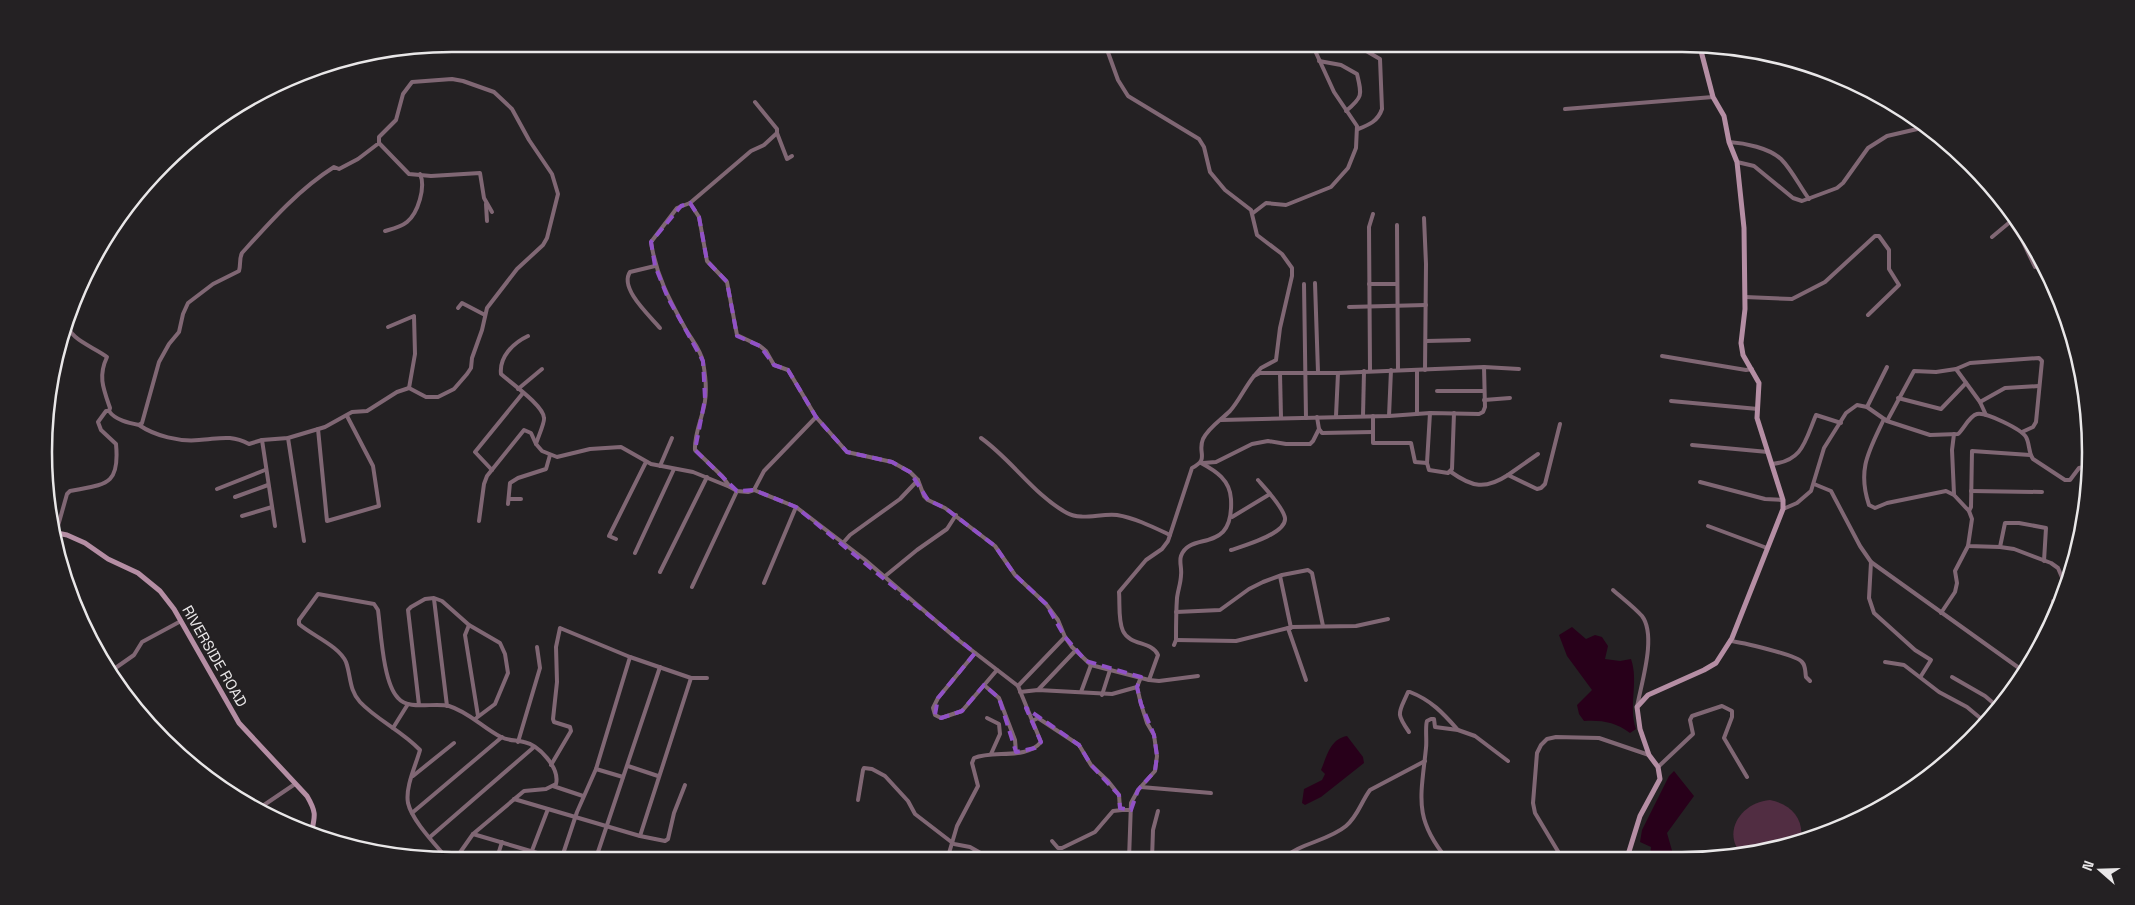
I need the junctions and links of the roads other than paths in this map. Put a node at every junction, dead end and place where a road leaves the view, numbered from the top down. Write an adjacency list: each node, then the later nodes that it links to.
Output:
1 (1108, 52): 22 (street)
2 (1316, 52): 5 (street)
3 (1368, 52): 11 (street)
4 (1701, 53): 6 (street)
5 (1320, 61): 9 (street); 9 (street)
6 (1713, 97): 8 (street); 13 (street)
7 (755, 102): 12 (street)
8 (1565, 109)
9 (1346, 111): 11 (street)
10 (1916, 128): 18 (street)
11 (1358, 129): 22 (street)
12 (776, 133): 15 (street); 19 (street)
13 (1729, 142): 16 (street); 18 (street)
14 (379, 143): 17 (street); 43 (street); 101 (street)
15 (792, 156)
16 (1737, 162): 18 (street); 37 (street)
17 (420, 174): 20 (street); 28 (street)
18 (1809, 199)
19 (690, 203): 31 (street); 93 (street)
20 (486, 204): 21 (street); 25 (street)
21 (492, 212)
22 (1252, 213): 68 (street)
23 (1373, 214): 35 (street)
24 (1424, 218): 38 (street)
25 (487, 221)
26 (2010, 222): 29 (street)
27 (1397, 225): 36 (street)
28 (385, 232)
29 (1992, 237)
30 (2025, 247): 32 (street)
31 (655, 266): 46 (street); 134 (street)
32 (2035, 267)
33 (1315, 283): 64 (street)
34 (1304, 284): 66 (street)
35 (1369, 284): 36 (street); 41 (street)
36 (1397, 284): 39 (street)
37 (1745, 297): 44 (street); 56 (street)
38 (1426, 305): 39 (street); 50 (street)
39 (1397, 306): 41 (street); 60 (street)
40 (1348, 307): 41 (street)
41 (1369, 307): 58 (street)
42 (458, 308): 43 (street)
43 (485, 315): 71 (street)
44 (1868, 316)
45 (388, 327): 71 (street)
46 (660, 328)
47 (71, 332): 83 (street)
48 (528, 336): 72 (street)
49 (1469, 340): 50 (street)
50 (1426, 341): 62 (street)
51 (1662, 356): 56 (street)
52 (1484, 367): 55 (street); 62 (street); 73 (street)
53 (1887, 367): 81 (street)
54 (542, 369): 72 (street)
55 (1519, 369)
56 (1752, 369): 82 (street)
57 (1956, 369): 69 (street); 70 (street); 77 (street)
58 (1370, 370): 59 (street); 63 (street)
59 (1391, 370): 60 (street); 92 (street)
60 (1398, 370): 61 (street)
61 (1416, 370): 62 (street); 86 (street)
62 (1426, 370)
63 (1364, 371): 67 (street); 90 (street)
64 (1318, 372): 66 (street); 67 (street)
65 (1280, 373): 66 (street); 68 (street); 94 (street)
66 (1305, 373): 95 (street)
67 (1338, 373): 89 (street)
68 (1254, 376): 97 (street)
69 (1966, 383): 77 (street); 80 (street)
70 (2039, 386): 80 (street); 105 (street)
71 (410, 388): 88 (street)
72 (518, 389): 75 (street)
73 (1484, 390): 74 (street); 78 (street)
74 (1438, 391)
75 (523, 393): 111 (street); 125 (street)
76 (1510, 398): 78 (street)
77 (1898, 398): 98 (street)
78 (1484, 400): 85 (street)
79 (1671, 400): 82 (street)
80 (1980, 402): 87 (street)
81 (1868, 407): 98 (street); 99 (street)
82 (1758, 409): 113 (street)
83 (109, 411): 101 (street); 154 (street)
84 (1430, 413): 85 (street); 86 (street); 119 (street)
85 (1454, 413): 126 (street)
86 (1417, 414): 92 (street)
87 (1986, 415): 105 (street); 106 (street)
88 (347, 416): 102 (street); 102 (street)
89 (1336, 416): 90 (street); 96 (street)
90 (1363, 416): 91 (street)
91 (1374, 416): 92 (street); 104 (street)
92 (1389, 416)
93 (816, 418): 129 (street); 136 (street)
94 (1281, 418): 95 (street); 97 (street)
95 (1306, 418): 96 (street)
96 (1317, 418): 103 (street)
97 (1220, 420): 118 (street)
98 (1885, 420): 106 (street); 141 (street)
99 (1841, 423): 120 (street); 132 (street)
100 (1560, 424): 127 (street)
101 (139, 425): 110 (street)
102 (318, 429): 107 (street)
103 (1319, 429): 104 (street); 118 (street)
104 (1373, 432): 119 (street)
105 (2022, 432): 115 (street)
106 (1954, 434): 141 (street)
107 (288, 438): 110 (street); 161 (street)
108 (672, 438): 121 (street)
109 (981, 438): 159 (street)
110 (262, 440): 124 (street)
111 (536, 444): 116 (street); 125 (street)
112 (1692, 445): 113 (street)
113 (1768, 452): 120 (street)
114 (1538, 454): 127 (street)
115 (2030, 454): 122 (street); 138 (street)
116 (550, 455): 117 (street); 143 (street)
117 (646, 462): 121 (street); 160 (street)
118 (1201, 463): 153 (street); 159 (street)
119 (1427, 463): 126 (street)
120 (1772, 464): 145 (street)
121 (660, 466): 123 (street)
122 (2082, 467)
123 (674, 469): 128 (street); 167 (street)
124 (266, 470): 133 (street); 135 (street)
125 (492, 470): 155 (street)
126 (1451, 472): 127 (street)
127 (1508, 475)
128 (707, 476): 134 (street); 170 (street)
129 (918, 480): 151 (street); 162 (street)
130 (1258, 480): 140 (street)
131 (1700, 482): 145 (street)
132 (1814, 484): 149 (street); 169 (street)
133 (268, 485): 142 (street); 147 (street)
134 (730, 487): 137 (street)
135 (217, 489)
136 (754, 490): 137 (street); 148 (street)
137 (737, 491): 175 (street)
138 (1971, 491): 139 (street); 150 (street)
139 (2042, 492)
140 (1270, 494): 153 (street); 166 (street)
141 (1954, 495): 150 (street)
142 (235, 496)
143 (508, 499): 144 (street); 146 (street)
144 (521, 499)
145 (1783, 500): 149 (street)
146 (508, 504)
147 (272, 507): 152 (street); 156 (street)
148 (796, 507): 162 (street); 174 (street)
149 (1783, 509): 165 (street)
150 (1969, 511): 163 (street)
151 (956, 515): 172 (street); 185 (street)
152 (242, 516)
153 (1232, 517): 178 (street)
154 (58, 520)
155 (479, 521)
156 (275, 526)
157 (1708, 526): 165 (street)
158 (61, 534): 181 (street, RIVERSIDE ROAD)
159 (1170, 535): 204 (street)
160 (616, 539)
161 (304, 540)
162 (843, 543): 172 (street)
163 (1968, 546): 164 (street); 179 (street)
164 (2000, 547): 168 (street); 168 (street)
165 (1768, 548): 186 (street)
166 (1231, 550)
167 (635, 554)
168 (2044, 561): 173 (street)
169 (1871, 562): 179 (street); 199 (street)
170 (660, 572)
171 (1280, 576): 178 (street); 183 (street); 184 (street)
172 (884, 577): 189 (street)
173 (2062, 578)
174 (764, 583)
175 (692, 587)
176 (1613, 590): 218 (street)
177 (434, 598): 182 (street); 216 (street); 217 (street)
178 (1176, 612): 184 (street)
179 (1941, 613): 195 (street)
180 (1388, 619): 183 (street)
181 (181, 621): 194 (street); 243 (street, RIVERSIDE ROAD)
182 (469, 626): 219 (street); 219 (street)
183 (1323, 626): 184 (street)
184 (1289, 628): 205 (street)
185 (1065, 637): 188 (street); 208 (street)
186 (1730, 641): 206 (street); 218 (street)
187 (537, 647): 227 (street)
188 (1076, 650): 192 (street); 210 (street)
189 (975, 653): 196 (street); 207 (street)
190 (630, 657): 193 (street); 235 (street); 238 (street)
191 (1885, 662): 199 (street)
192 (1091, 665): 197 (street); 212 (street)
193 (660, 667): 202 (street); 236 (street)
194 (116, 668)
195 (2019, 668)
196 (997, 670): 207 (street); 208 (street)
197 (1110, 670): 200 (street); 213 (street)
198 (1198, 676): 204 (street)
199 (1921, 676): 221 (street)
200 (1140, 677): 204 (street); 209 (street)
201 (1952, 677): 214 (street)
202 (690, 678): 203 (street); 239 (street)
203 (707, 678)
204 (1149, 680)
205 (1306, 680)
206 (1810, 681)
207 (984, 685): 230 (street)
208 (1018, 686): 211 (street)
209 (1137, 687): 213 (street); 246 (street)
210 (1038, 690): 211 (street); 212 (street)
211 (1020, 692): 222 (street)
212 (1081, 692): 213 (street)
213 (1102, 695)
214 (1994, 703)
215 (408, 704): 216 (street); 223 (street); 223 (street)
216 (419, 705): 217 (street)
217 (447, 706): 219 (street)
218 (1637, 707): 232 (street)
219 (476, 718): 226 (street)
220 (987, 718): 231 (street)
221 (1981, 718)
222 (1032, 721): 230 (street); 253 (street)
223 (392, 728): 240 (street)
224 (1458, 730): 225 (street); 233 (street); 234 (street)
225 (1409, 732)
226 (502, 737): 227 (street); 256 (street)
227 (518, 742): 229 (street)
228 (454, 743): 240 (street)
229 (534, 747): 235 (street); 262 (street)
230 (1016, 752): 231 (street)
231 (991, 754): 265 (street)
232 (1650, 755): 237 (street); 279 (street)
233 (1425, 760): 277 (street); 278 (street)
234 (1508, 761)
235 (551, 765): 245 (street)
236 (628, 766): 239 (street); 241 (street)
237 (1658, 767): 242 (street); 280 (street)
238 (596, 769): 241 (street); 248 (street)
239 (658, 776): 261 (street)
240 (412, 777): 256 (street)
241 (623, 777): 259 (street)
242 (1747, 778)
243 (295, 784): 251 (street); 258 (street, RIVERSIDE ROAD)
244 (685, 785): 261 (street)
245 (553, 786): 248 (street); 249 (street)
246 (1141, 787): 247 (street); 254 (street)
247 (1211, 793)
248 (583, 796): 257 (street)
249 (514, 799): 252 (street); 260 (street)
250 (858, 800): 265 (street)
251 (265, 805)
252 (548, 809): 257 (street); 266 (street)
253 (1122, 810): 254 (street); 263 (street)
254 (1131, 810): 275 (street)
255 (1158, 811): 276 (street)
256 (412, 813): 262 (street)
257 (575, 818): 259 (street); 271 (street)
258 (313, 827)
259 (606, 827): 261 (street); 272 (street)
260 (473, 834): 264 (street); 268 (street)
261 (640, 836)
262 (430, 837): 267 (street)
263 (1052, 841)
264 (502, 842): 266 (street); 269 (street)
265 (951, 842): 273 (street); 274 (street)
266 (531, 851): 270 (street)
267 (442, 852)
268 (460, 852)
269 (499, 852)
270 (534, 852)
271 (565, 852)
272 (598, 852)
273 (949, 852)
274 (979, 852)
275 (1130, 852)
276 (1152, 852)
277 (1296, 852)
278 (1442, 852)
279 (1560, 852)
280 (1629, 852)

